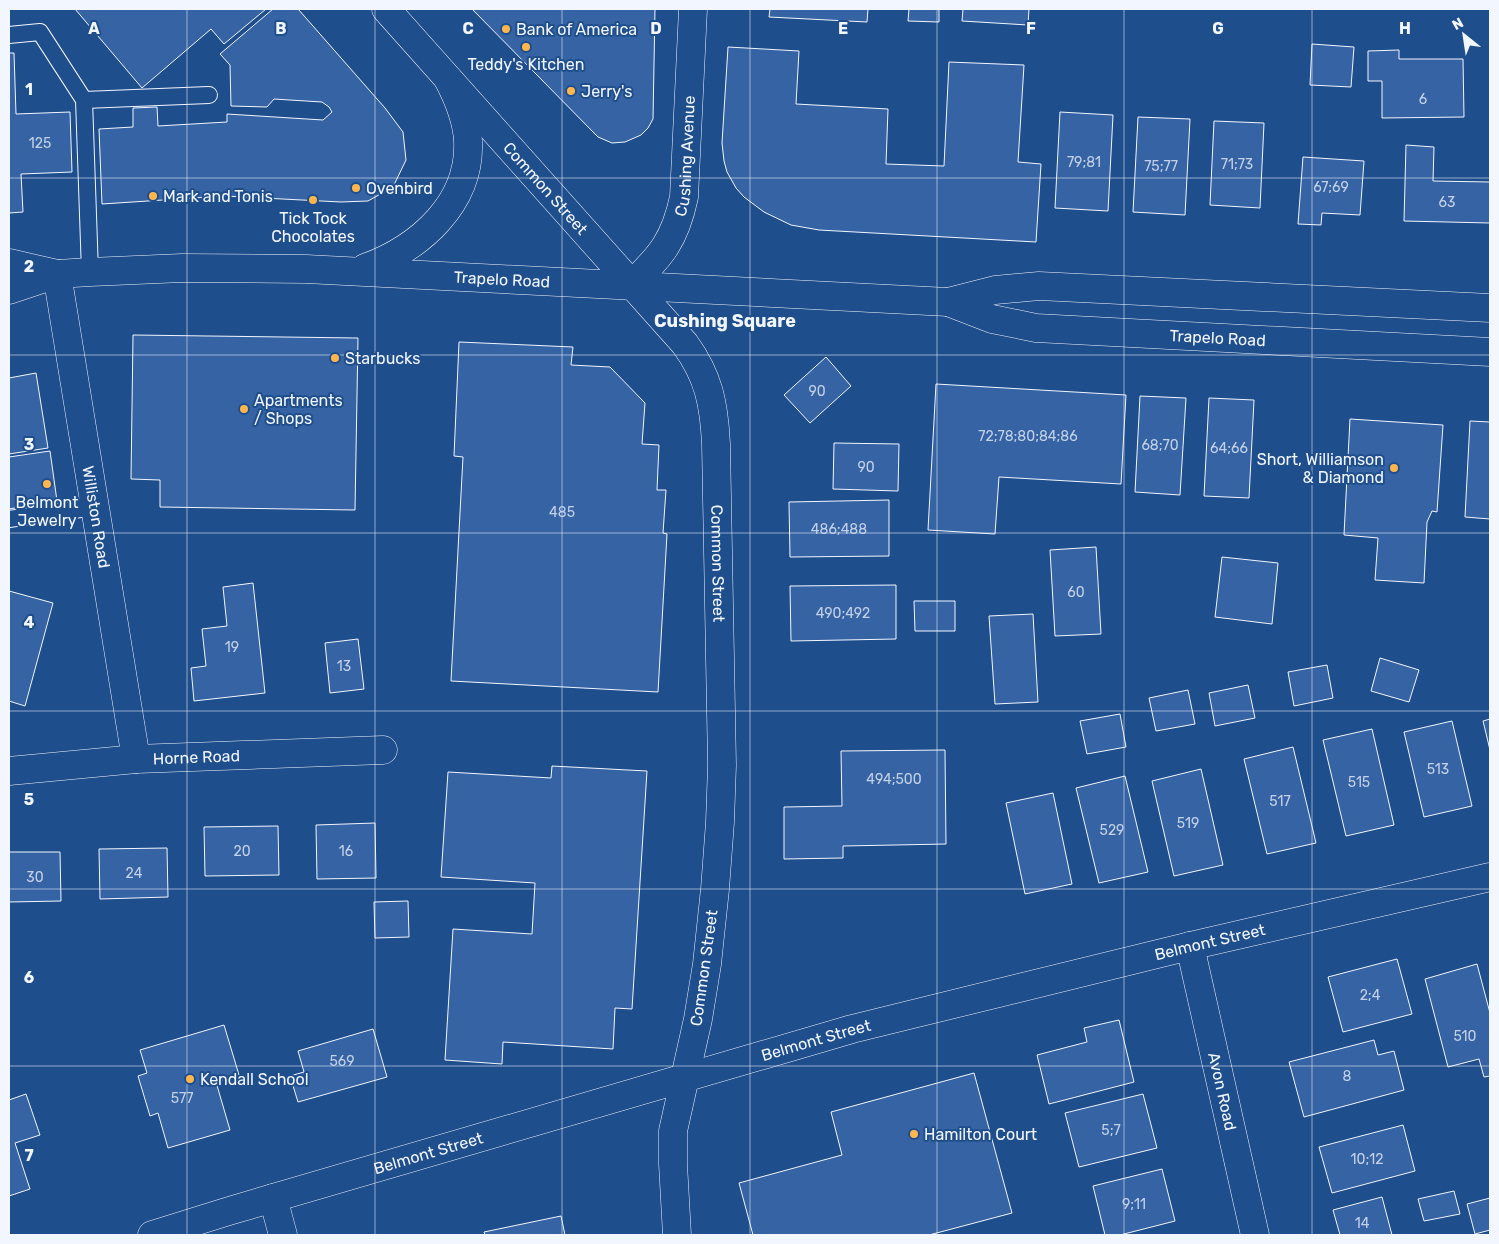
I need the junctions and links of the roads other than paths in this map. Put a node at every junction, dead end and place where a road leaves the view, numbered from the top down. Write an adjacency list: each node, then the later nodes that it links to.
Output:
1 (386, 9): 4 (main road, Common Street)
2 (693, 9): 11 (main road, Cushing Avenue)
3 (9, 35): 6 (lane)
4 (448, 79): 8 (main road); 11 (main road, Common Street)
5 (209, 94): 6 (lane)
6 (84, 100): 9 (lane)
7 (9, 263): 10 (main road, Trapelo Road)
8 (359, 270): 9 (main road, Trapelo Road); 11 (main road, Trapelo Road)
9 (90, 272): 10 (main road, Trapelo Road)
10 (57, 274): 12 (main road, Trapelo Road); 16 (main road, Williston Road)
11 (631, 285): 13 (main road, Trapelo Road); 23 (main road, Common Street)
12 (9, 290)
13 (948, 302): 14 (main road, Trapelo Road); 15 (main road, Trapelo Road)
14 (1490, 308)
15 (1490, 352)
16 (95, 507): 17 (lane); 19 (main road, Williston Road)
17 (9, 518)
18 (383, 750): 19 (main road, Horne Road)
19 (136, 760): 20 (main road, Horne Road)
20 (9, 771)
21 (1490, 878): 22 (main road, Belmont Street)
22 (1190, 946): 23 (main road, Belmont Street); 28 (main road, Avon Road)
23 (685, 1078): 24 (main road, Belmont Street); 27 (main road, Common Street)
24 (273, 1198): 25 (main road, Belmont Street); 26 (main road)
25 (152, 1235)
26 (283, 1235)
27 (677, 1235)
28 (1255, 1235)

